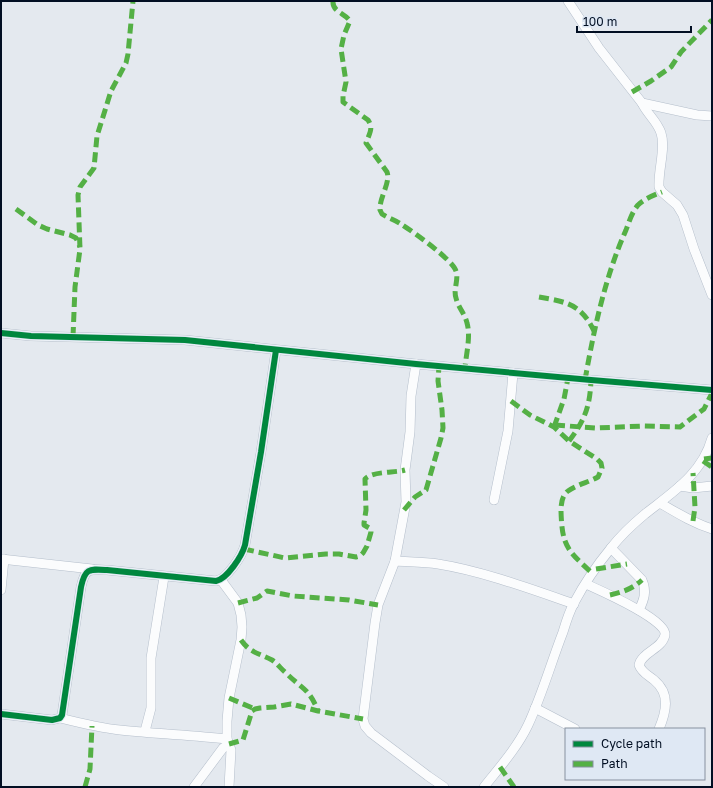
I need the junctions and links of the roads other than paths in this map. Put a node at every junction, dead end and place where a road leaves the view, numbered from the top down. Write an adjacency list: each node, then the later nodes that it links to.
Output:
1 (568, 1): 2 (street)
2 (642, 103): 3 (street); 4 (street)
3 (712, 116)
4 (712, 296)
5 (1, 333): 6 (street)
6 (276, 350): 7 (street); 21 (street)
7 (416, 364): 8 (street); 18 (street)
8 (513, 373): 9 (street); 13 (street)
9 (712, 390)
10 (712, 438): 11 (street)
11 (680, 486): 12 (street); 14 (street)
12 (712, 486)
13 (494, 500)
14 (660, 502): 15 (street); 16 (street)
15 (712, 529)
16 (611, 548): 22 (street); 25 (street)
17 (3, 559): 19 (street); 23 (street)
18 (395, 561): 24 (street); 35 (street)
19 (92, 569): 20 (street); 28 (street)
20 (164, 576): 21 (street); 31 (street)
21 (221, 580): 32 (street)
22 (586, 584): 24 (street); 25 (street)
23 (1, 590)
24 (574, 604): 26 (street)
25 (639, 610): 30 (street)
26 (535, 708): 29 (street); 36 (street)
27 (1, 714): 28 (street)
28 (60, 718): 31 (street)
29 (573, 728)
30 (660, 728)
31 (145, 732): 32 (street)
32 (228, 741): 33 (street); 34 (street)
33 (194, 787)
34 (229, 787)
35 (444, 787)
36 (484, 787)

